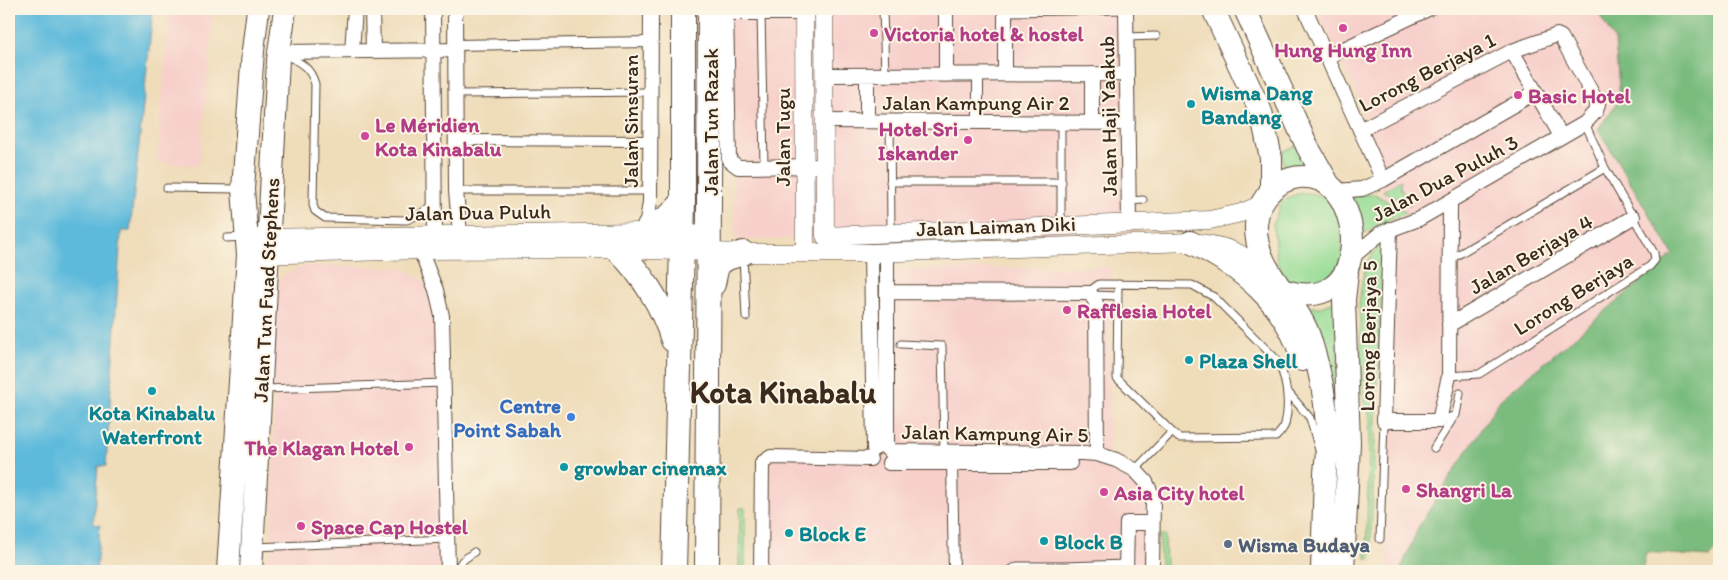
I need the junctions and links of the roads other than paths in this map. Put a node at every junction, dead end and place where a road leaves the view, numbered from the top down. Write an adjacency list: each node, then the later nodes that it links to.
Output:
1 (258, 9): 65 (main road, Jalan Tun Fuad Stephens)
2 (265, 9): 84 (main road, Jalan Tun Fuad Stephens)
3 (285, 9): 30 (main road, Jalan Tun Fuad Stephens)
4 (355, 9): 28 (street)
5 (372, 9): 29 (street)
6 (433, 9): 27 (street)
7 (455, 9): 26 (street)
8 (651, 9): 25 (street, Jalan Sinsuran)
9 (683, 9): 69 (highway, Jalan Tun Razak)
10 (824, 9): 37 (street, Jalan Tugu)
11 (883, 9): 39 (lane)
12 (946, 9): 40 (street)
13 (1126, 9): 20 (lane); 24 (street, Jalan Haji Yaakub)
14 (1213, 9): 68 (main road)
15 (1245, 9): 64 (main road)
16 (1305, 9): 32 (street)
17 (1428, 9): 32 (street)
18 (721, 10): 21 (street); 56 (street); 83 (highway, Jalan Tun Razak)
19 (1005, 10): 20 (lane); 34 (street)
20 (1061, 10)
21 (761, 11): 22 (street); 56 (lane)
22 (804, 11): 57 (street, Jalan Tugu)
23 (1156, 36): 24 (lane)
24 (1126, 37): 36 (street, Jalan Haji Yaakub)
25 (651, 42): 26 (street); 41 (street, Jalan Sinsuran)
26 (455, 48): 27 (street); 43 (street)
27 (433, 50): 29 (street); 71 (street)
28 (352, 51): 29 (street); 30 (street)
29 (373, 51)
30 (279, 52): 71 (lane); 84 (main road, Jalan Tun Fuad Stephens)
31 (1512, 52): 42 (street); 51 (street, Lorong Berjaya 1); 52 (street, Lorong Berjaya 1)
32 (1327, 58): 52 (street)
33 (978, 74): 34 (street, Jalan Kampung Air 2); 40 (street, Jalan Kampung Air 2); 47 (street)
34 (1005, 74): 35 (street, Jalan Kampung Air 2)
35 (1092, 74): 36 (street, Jalan Kampung Air 2); 49 (street)
36 (1127, 74): 50 (street, Jalan Haji Yaakub)
37 (825, 75): 38 (street, Jalan Kampung Air 2); 44 (street, Jalan Tugu)
38 (867, 75): 39 (street, Jalan Kampung Air 2); 45 (street)
39 (884, 75): 40 (street, Jalan Kampung Air 2)
40 (946, 75)
41 (650, 92): 43 (lane); 55 (street, Jalan Sinsuran)
42 (1534, 93): 53 (street); 60 (street)
43 (456, 94): 54 (street)
44 (825, 121): 45 (street, Jalan Kampung Air 2); 58 (street, Jalan Tugu)
45 (867, 121): 46 (street, Jalan Kampung Air 2)
46 (890, 121): 47 (street, Jalan Kampung Air 2); 61 (lane)
47 (978, 122): 48 (street, Jalan Kampung Air 2)
48 (1062, 122): 49 (street, Jalan Kampung Air 2); 62 (lane)
49 (1092, 122): 50 (street, Jalan Kampung Air 2)
50 (1128, 123): 73 (street, Jalan Haji Yaakub)
51 (1585, 123): 53 (street, Jalan Dua Puluh 3); 59 (lane, Lorong Berjaya)
52 (1360, 130): 60 (street)
53 (1561, 136): 70 (street, Jalan Dua Puluh 3)
54 (456, 140): 55 (street); 66 (street)
55 (650, 141): 67 (street, Jalan Sinsuran)
56 (764, 166): 57 (street)
57 (805, 166): 58 (street); 90 (street, Jalan Tugu)
58 (825, 166): 80 (street, Jalan Tugu)
59 (1605, 168): 72 (lane, Lorong Berjaya); 91 (lane)
60 (1382, 180): 64 (street)
61 (890, 182): 62 (lane); 77 (lane)
62 (1062, 182): 74 (lane)
63 (167, 188): 65 (lane)
64 (1333, 188): 68 (main road); 92 (main road)
65 (243, 189): 84 (main road, Jalan Tun Fuad Stephens)
66 (456, 191): 67 (lane); 79 (street)
67 (650, 191): 76 (street, Jalan Sinsuran)
68 (1265, 198): 73 (street, Jalan Laiman Diki); 94 (main road)
69 (683, 202): 76 (highway); 81 (highway, Jalan Tun Razak)
70 (1450, 202): 75 (street, Jalan Dua Puluh 3); 91 (street)
71 (435, 203): 78 (street)
72 (1633, 217): 100 (street, Jalan Berjaya 4); 102 (lane, Lorong Berjaya)
73 (1129, 223): 74 (street, Jalan Laiman Diki)
74 (1061, 227): 77 (street, Jalan Laiman Diki)
75 (1390, 229): 92 (street, Jalan Dua Puluh 3); 109 (street, Lorong Berjaya 5)
76 (644, 232): 79 (street, Jalan Dua Puluh); 81 (street, Jalan Dua Puluh)
77 (891, 233): 80 (street, Jalan Laiman Diki)
78 (435, 234): 79 (street, Jalan Dua Puluh); 85 (street, Jalan Dua Puluh)
79 (460, 234)
80 (836, 236)
81 (680, 241): 83 (street, Jalan Dua Puluh); 87 (street, Jalan Dua Puluh); 104 (highway, Jalan Tun Razak)
82 (1190, 242): 88 (street, Jalan Laiman Diki); 94 (street, Jalan Laiman Diki); 112 (main road)
83 (710, 243): 89 (street, Jalan Laiman Diki); 98 (highway, Jalan Tun Razak)
84 (252, 245): 85 (street, Jalan Dua Puluh); 105 (main road, Jalan Tun Fuad Stephens); 126 (main road, Jalan Tun Fuad Stephens)
85 (315, 246): 86 (street, Jalan Dua Puluh)
86 (420, 250): 87 (street, Jalan Dua Puluh); 103 (street)
87 (617, 250): 104 (highway)
88 (879, 252): 90 (street, Jalan Laiman Diki); 95 (street); 114 (street)
89 (743, 253): 90 (street, Jalan Laiman Diki); 98 (highway); 99 (lane)
90 (820, 254)
91 (1448, 260): 100 (street)
92 (1349, 265): 94 (main road); 137 (main road)
93 (1118, 284): 96 (lane); 97 (lane); 106 (lane)
94 (1277, 284): 112 (main road)
95 (887, 292): 96 (street); 114 (street)
96 (1090, 294): 97 (lane); 115 (street)
97 (1118, 296): 111 (lane)
98 (710, 314): 131 (highway)
99 (746, 317)
100 (1449, 325): 102 (street)
101 (901, 344): 116 (lane)
102 (1449, 376): 110 (street)
103 (444, 383): 105 (lane); 120 (street)
104 (677, 384): 130 (highway)
105 (261, 389): 122 (main road, Jalan Tun Fuad Stephens)
106 (1287, 391): 111 (lane); 118 (lane)
107 (1460, 393): 108 (lane)
108 (1456, 415): 110 (lane); 113 (lane)
109 (1384, 421): 110 (street, Lorong Berjaya 5); 121 (lane)
110 (1439, 421)
111 (1172, 432): 117 (lane)
112 (1328, 434): 118 (main road)
113 (1434, 448)
114 (882, 454): 116 (street, Jalan Kampung Air 5); 132 (street, Jalan Kampung Air 5)
115 (1097, 454): 116 (street, Jalan Kampung Air 5); 117 (street, Jalan Kampung Air 5)
116 (948, 457): 117 (street); 133 (street)
117 (1131, 468): 119 (street)
118 (1325, 470): 136 (main road)
119 (1152, 524): 125 (street); 135 (street)
120 (447, 539): 122 (lane); 128 (street)
121 (1380, 539)
122 (252, 547): 127 (main road, Jalan Tun Fuad Stephens)
123 (474, 552): 129 (lane)
124 (1066, 568): 125 (lane); 134 (lane)
125 (1126, 568)
126 (228, 571)
127 (251, 571)
128 (448, 571)
129 (456, 571)
130 (674, 571)
131 (707, 571)
132 (761, 571)
133 (954, 571)
134 (1009, 571)
135 (1152, 571)
136 (1322, 571)
137 (1343, 571)

